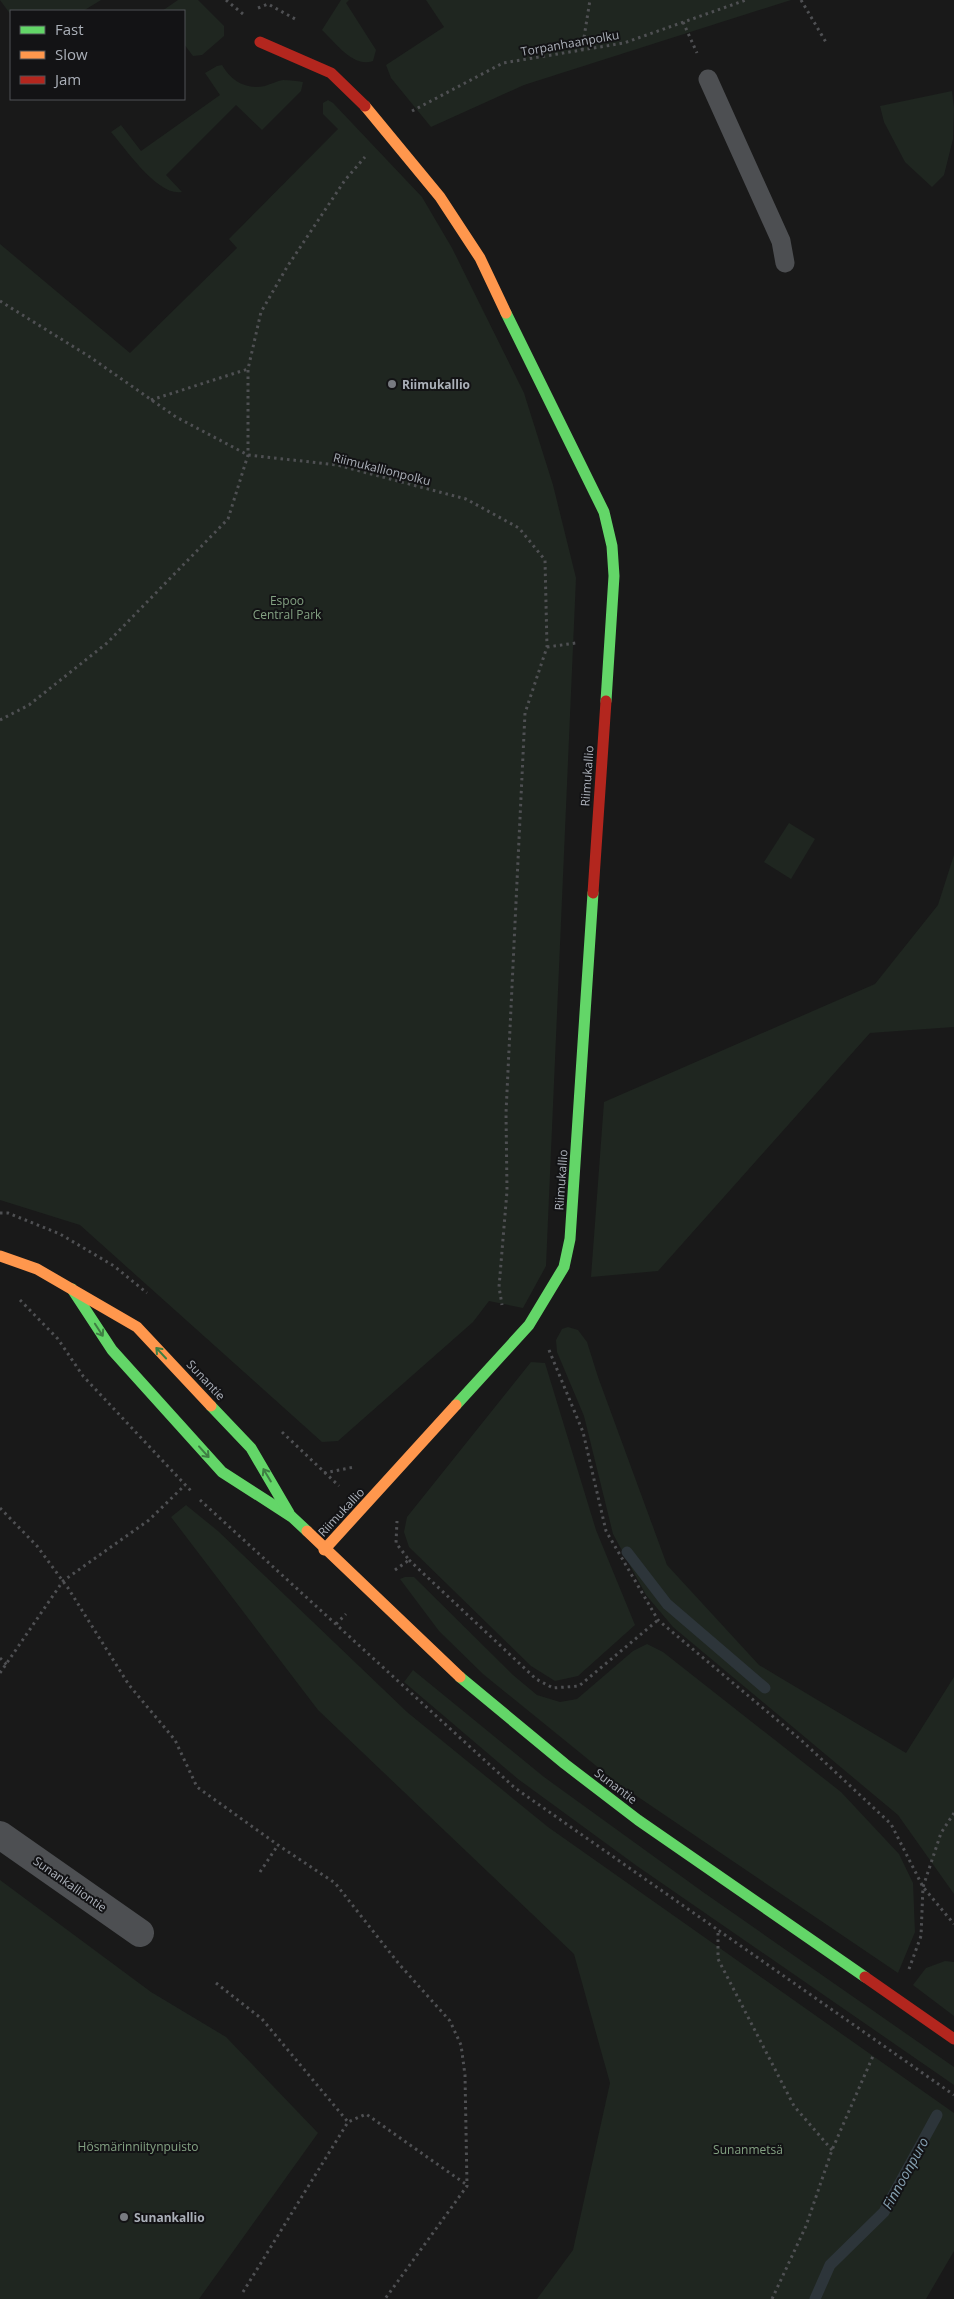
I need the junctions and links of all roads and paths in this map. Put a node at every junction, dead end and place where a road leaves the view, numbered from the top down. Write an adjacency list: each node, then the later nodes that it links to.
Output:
1 (590, 0): 7 (path)
2 (746, 0): 4 (path, Torpanhaanpolku)
3 (801, 0): 6 (path)
4 (683, 22): 7 (path, Torpanhaanpolku); 8 (path)
5 (260, 42): 9 (street, Riimukallio)
6 (827, 44)
7 (582, 50): 9 (path, Torpanhaanpolku)
8 (708, 78): 10 (lane)
9 (387, 131): 12 (path, Torpanhaanpolku); 25 (street, Riimukallio)
10 (785, 262)
11 (0, 301): 13 (path, Riimukallionpolku)
12 (248, 369): 13 (path); 14 (path, Torpanhaanpolku)
13 (151, 400): 14 (path, Riimukallionpolku)
14 (248, 455): 15 (path, Torpanhaanpolku); 19 (path, Riimukallionpolku)
15 (0, 720)
16 (3, 1257): 17 (street, Sunantie)
17 (72, 1289): 24 (street, Sunantie, one-way to 24); 24 (street, Sunantie, one-way to 17)
18 (13, 1295): 21 (path)
19 (503, 1310)
20 (548, 1346): 29 (path)
21 (186, 1485): 27 (path); 30 (path)
22 (0, 1508): 27 (path)
23 (402, 1515): 26 (path)
24 (292, 1517): 25 (street, Sunantie)
25 (324, 1550): 28 (street, Sunantie)
26 (409, 1560): 28 (path); 29 (path)
27 (63, 1581): 32 (path); 36 (path)
28 (369, 1590): 30 (path); 44 (street, Sunantie)
29 (658, 1620): 38 (path)
30 (336, 1624): 40 (path)
31 (0, 1658): 32 (path)
32 (7, 1664): 33 (path)
33 (0, 1673)
34 (954, 1813): 38 (path)
35 (0, 1836): 41 (street, Sunankalliontie)
36 (278, 1845): 37 (path); 49 (path)
37 (260, 1872)
38 (923, 1887): 39 (path); 42 (path)
39 (954, 1924)
40 (718, 1930): 46 (path); 48 (path)
41 (140, 1933)
42 (908, 1970)
43 (216, 1983): 47 (path)
44 (954, 2039)
45 (873, 2056): 48 (path)
46 (954, 2095)
47 (348, 2122): 49 (path); 50 (path)
48 (832, 2150): 52 (path)
49 (467, 2186): 51 (path)
50 (243, 2292)
51 (385, 2299)
52 (772, 2299)

